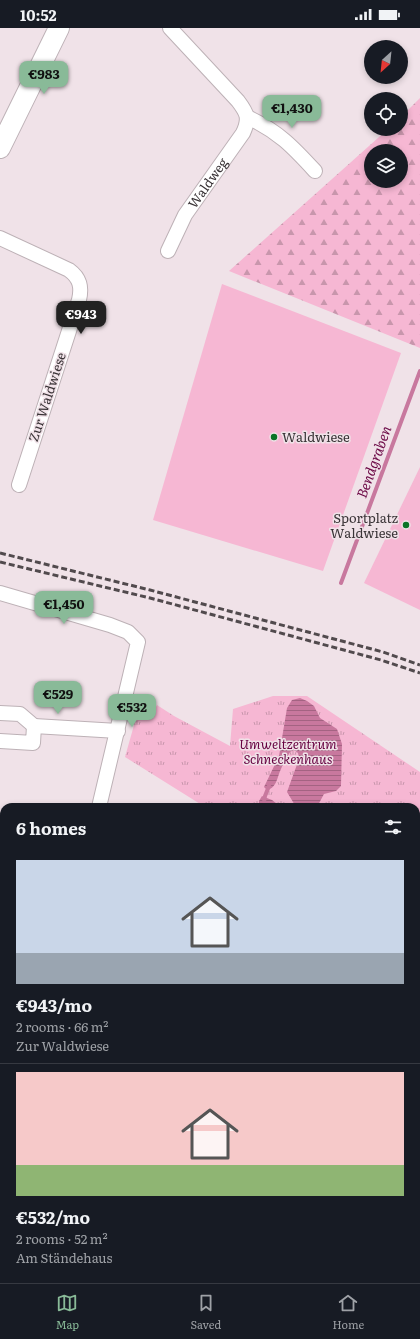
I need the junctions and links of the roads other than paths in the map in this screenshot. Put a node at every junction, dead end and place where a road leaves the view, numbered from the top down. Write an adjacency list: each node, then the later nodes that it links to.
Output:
1 (59, 28): 4 (main road)
2 (170, 28): 3 (street)
3 (247, 117): 5 (street); 7 (street, Waldweg)
4 (0, 148)
5 (315, 171)
6 (0, 238): 8 (street, Zur Waldwiese)
7 (168, 251)
8 (19, 484)
9 (0, 593): 12 (street)
10 (0, 712): 11 (street)
11 (34, 726): 12 (street); 13 (street)
12 (118, 732): 14 (street)
13 (0, 741)
14 (100, 803)

